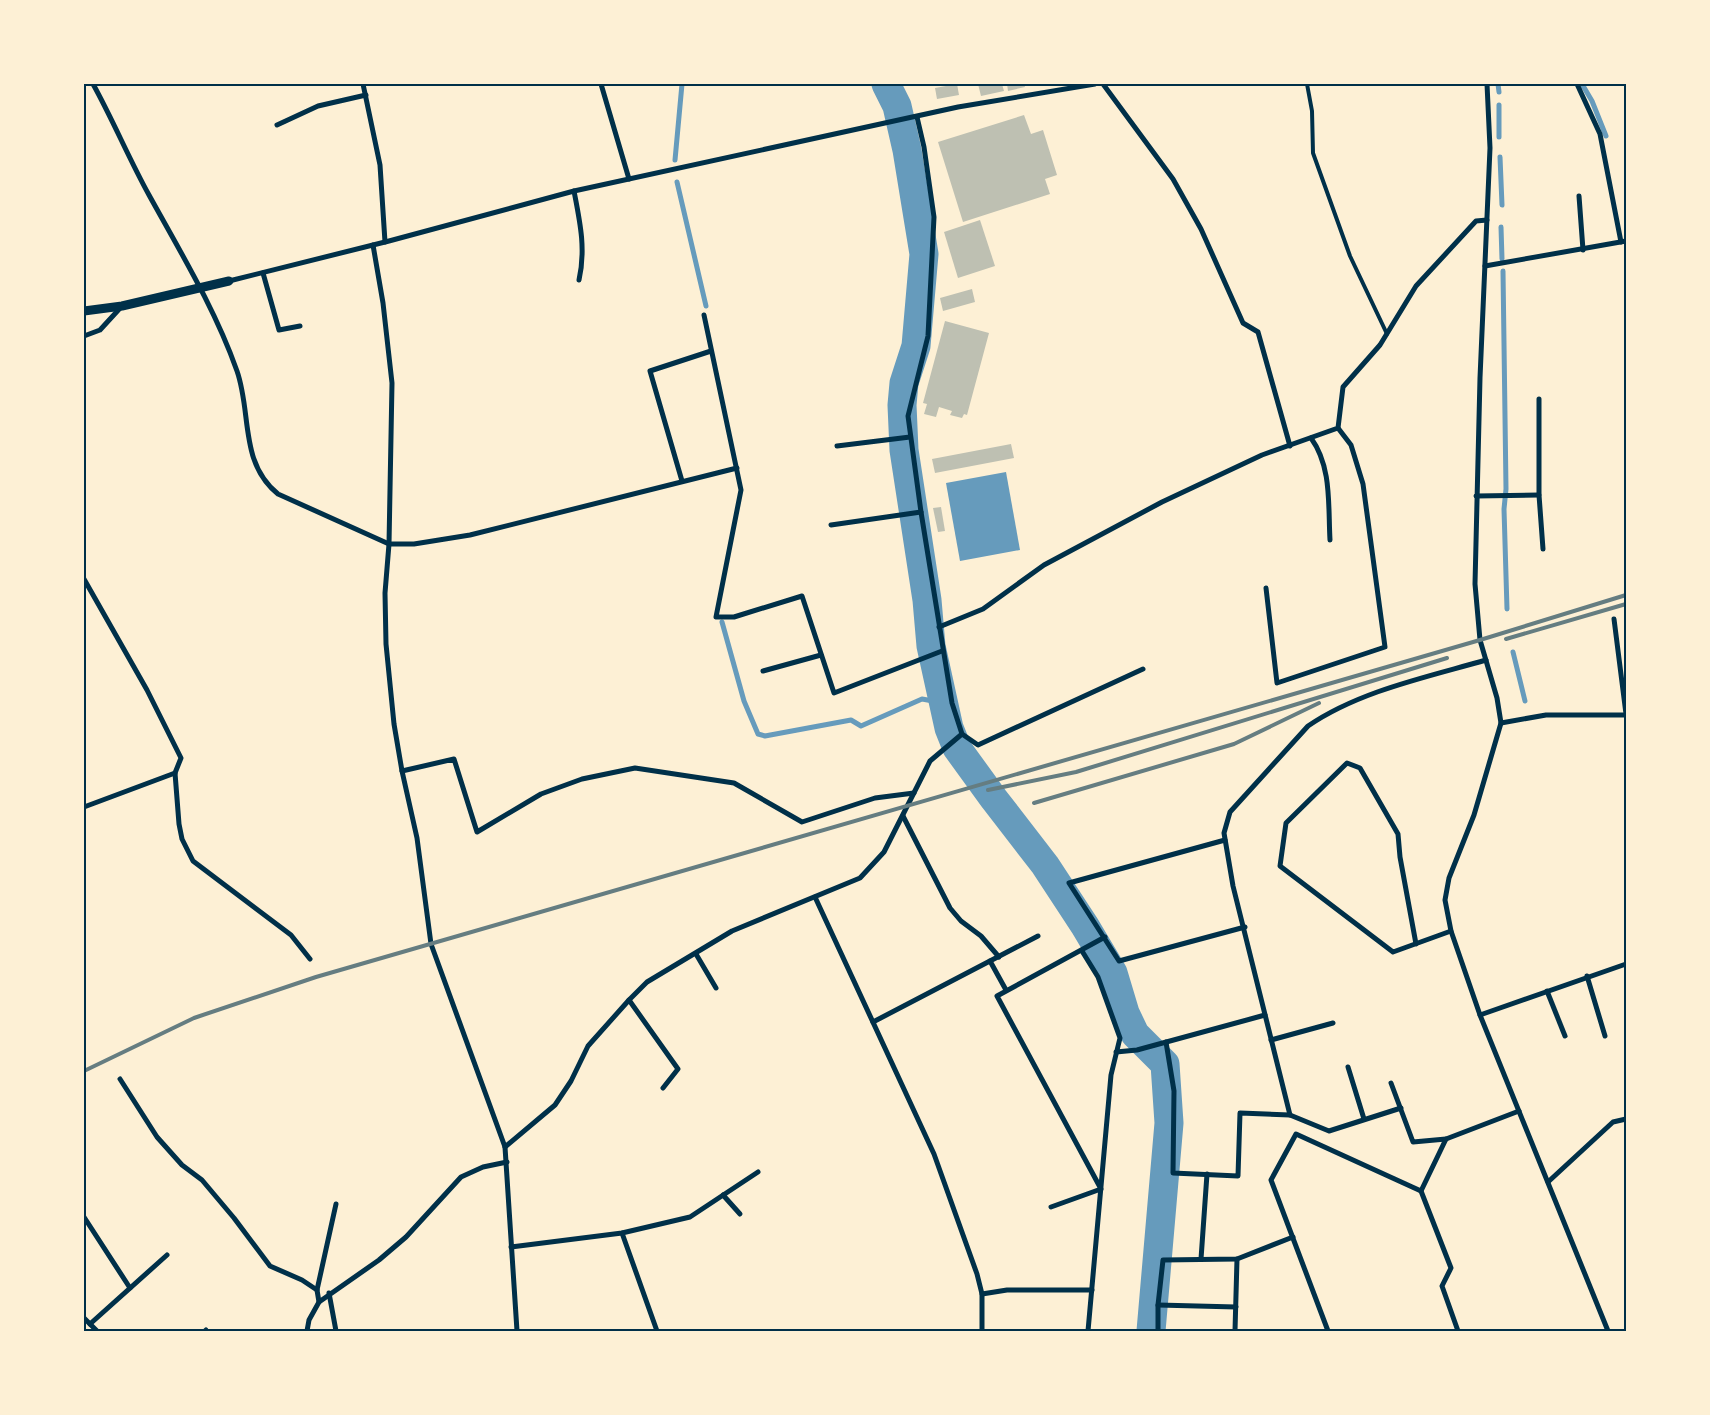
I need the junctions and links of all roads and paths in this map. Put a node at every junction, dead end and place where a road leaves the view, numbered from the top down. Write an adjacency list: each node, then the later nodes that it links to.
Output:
1 (93, 84): 24 (street)
2 (363, 84): 9 (street)
3 (601, 84): 12 (street)
4 (1095, 84): 10 (street)
5 (1103, 84): 37 (street)
6 (1307, 84): 29 (lane)
7 (1486, 84): 15 (street)
8 (1577, 84): 17 (street)
9 (366, 95): 11 (street); 16 (street)
10 (916, 118): 12 (street); 34 (street)
11 (277, 125)
12 (629, 179): 13 (street)
13 (574, 191): 16 (street); 22 (street)
14 (1579, 196): 19 (street)
15 (1487, 220): 20 (street); 29 (street)
16 (385, 242): 18 (street)
17 (1624, 242): 19 (street)
18 (373, 246): 21 (street); 45 (street)
19 (1583, 250): 20 (street)
20 (1485, 266): 41 (street)
21 (263, 273): 23 (street); 28 (street)
22 (579, 280)
23 (229, 281): 24 (street)
24 (202, 288): 25 (street); 45 (street)
25 (122, 306): 26 (street); 30 (street)
26 (84, 311)
27 (704, 316): 31 (street)
28 (300, 326)
29 (1387, 334): 33 (street)
30 (84, 336)
31 (711, 351): 38 (street); 39 (street)
32 (1539, 399): 40 (street)
33 (1338, 428): 35 (street); 48 (street)
34 (910, 437): 36 (street); 42 (street)
35 (1311, 438): 37 (street); 44 (street)
36 (837, 446)
37 (1290, 446): 50 (street)
38 (736, 468): 39 (street); 52 (street)
39 (682, 481): 45 (street)
40 (1539, 495): 41 (street); 46 (street)
41 (1476, 496): 53 (street)
42 (920, 512): 43 (street); 50 (street)
43 (830, 525)
44 (1330, 540)
45 (389, 544): 59 (street)
46 (1543, 549)
47 (84, 579): 60 (street)
48 (1266, 588)
49 (1614, 619): 56 (street)
50 (939, 627): 51 (street)
51 (942, 651): 52 (street); 58 (street)
52 (821, 655): 55 (street)
53 (1486, 660): 57 (street); 64 (street)
54 (1143, 669): 58 (street)
55 (763, 671)
56 (1626, 714): 57 (street)
57 (1501, 723): 67 (street)
58 (962, 734): 61 (street)
59 (402, 771): 61 (street); 101 (street)
60 (175, 774): 62 (street); 74 (street)
61 (914, 793): 63 (street)
62 (84, 807)
63 (903, 816): 65 (street); 73 (street)
64 (1225, 840): 66 (street); 69 (street)
65 (816, 897): 72 (street); 84 (street)
66 (1245, 926): 69 (street); 83 (street)
67 (1451, 931): 70 (street); 82 (street)
68 (1038, 936): 73 (street)
69 (1105, 937): 71 (street)
70 (1416, 944): 70 (street)
71 (1085, 949): 79 (street); 90 (street)
72 (696, 954): 78 (street); 81 (street)
73 (999, 956): 75 (street)
74 (310, 959)
75 (990, 961): 79 (street); 84 (street)
76 (1626, 964): 77 (street)
77 (1587, 976): 80 (street); 87 (street)
78 (716, 988)
79 (1006, 990): 106 (street)
80 (1548, 991): 82 (street); 86 (street)
81 (628, 1000): 94 (street); 101 (street)
82 (1480, 1015): 96 (street)
83 (1264, 1016): 88 (street); 89 (street)
84 (873, 1022): 123 (street)
85 (1333, 1024): 88 (street)
86 (1565, 1036)
87 (1605, 1036)
88 (1271, 1040): 97 (street)
89 (1163, 1043): 90 (street); 104 (street)
90 (1116, 1052): 106 (street)
91 (1348, 1066): 98 (street)
92 (120, 1079): 120 (street)
93 (1391, 1083): 95 (street)
94 (663, 1088)
95 (1401, 1108): 98 (street); 100 (street)
96 (1519, 1111): 100 (street); 105 (street)
97 (1290, 1115): 98 (street); 104 (street)
98 (1364, 1119)
99 (1626, 1119): 105 (street)
100 (1446, 1139): 107 (street)
101 (505, 1147): 102 (street)
102 (506, 1162): 115 (street); 122 (street)
103 (758, 1172): 108 (street)
104 (1207, 1174): 117 (street)
105 (1548, 1182): 140 (street)
106 (1101, 1189): 110 (street); 121 (street)
107 (1421, 1192): 114 (street); 139 (street)
108 (723, 1195): 111 (street); 113 (street)
109 (336, 1204): 120 (street)
110 (1050, 1207)
111 (740, 1214)
112 (84, 1217): 119 (street)
113 (622, 1233): 115 (street); 133 (street)
114 (1292, 1236): 118 (street); 138 (street)
115 (511, 1247): 132 (street)
116 (167, 1255): 119 (street)
117 (1201, 1259): 118 (street); 125 (street)
118 (1237, 1259): 126 (street)
119 (130, 1288): 128 (street)
120 (317, 1290): 124 (street)
121 (1092, 1290): 123 (street); 135 (street)
122 (329, 1293): 124 (street); 131 (street)
123 (982, 1294): 134 (street)
124 (319, 1302): 130 (street)
125 (1158, 1305): 126 (street); 136 (street)
126 (1236, 1306): 137 (street)
127 (84, 1318): 128 (street)
128 (90, 1324): 129 (street)
129 (97, 1331)
130 (307, 1331)
131 (336, 1331)
132 (517, 1331)
133 (657, 1331)
134 (982, 1331)
135 (1088, 1331)
136 (1158, 1331)
137 (1236, 1331)
138 (1328, 1331)
139 (1458, 1331)
140 (1608, 1331)

